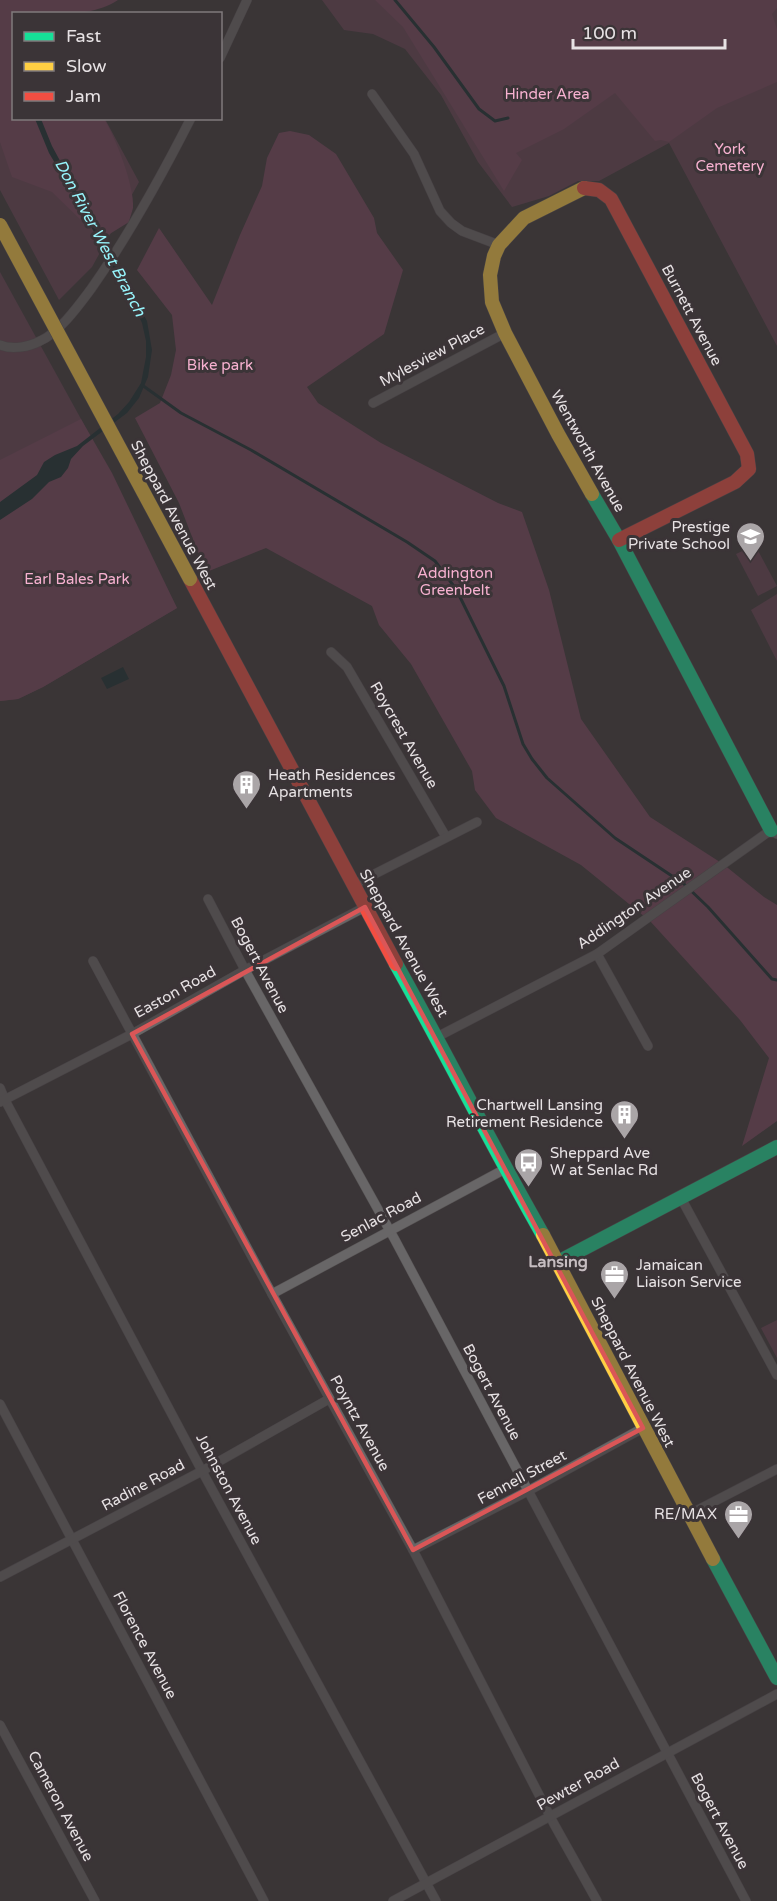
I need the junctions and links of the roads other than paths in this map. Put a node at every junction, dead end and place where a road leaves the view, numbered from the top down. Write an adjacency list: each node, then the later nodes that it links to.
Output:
1 (247, 0): 2 (street)
2 (222, 54)
3 (372, 94): 7 (street)
4 (190, 120): 9 (street)
5 (593, 187): 7 (main road, Wentworth Avenue); 11 (main road, Burnett Avenue)
6 (0, 225): 16 (main road, Sheppard Avenue West, bridge)
7 (499, 245): 8 (main road, Wentworth Avenue)
8 (505, 333): 10 (street, Mylesview Place); 11 (main road, Wentworth Avenue)
9 (0, 345)
10 (374, 403)
11 (619, 540): 14 (main road, Wentworth Avenue)
12 (332, 652): 15 (street, Roycrest Avenue)
13 (477, 822): 15 (street)
14 (774, 832): 19 (street, Addington Avenue)
15 (446, 837): 16 (street)
16 (353, 885): 18 (main road, Sheppard Avenue West)
17 (208, 899): 21 (street, Bogert Avenue)
18 (365, 907): 21 (street, Easton Road); 23 (main road, Sheppard Avenue West)
19 (597, 954): 23 (street, Addington Avenue); 24 (street)
20 (93, 961): 22 (street, Poyntz Avenue)
21 (245, 970): 22 (street, Easton Road); 30 (street, Bogert Avenue)
22 (132, 1034): 26 (street, Easton Road); 32 (street, Poyntz Avenue)
23 (437, 1037): 28 (main road, Sheppard Avenue West)
24 (648, 1046)
25 (0, 1088): 26 (street, Johnston Avenue)
26 (2, 1101): 38 (street, Johnston Avenue)
27 (777, 1147): 29 (main road)
28 (505, 1169): 30 (street, Senlac Road); 31 (main road, Sheppard Avenue West)
29 (681, 1198): 31 (main road); 33 (street)
30 (390, 1230): 32 (street, Senlac Road); 39 (street, Bogert Avenue)
31 (558, 1262): 36 (main road, Sheppard Avenue West)
32 (272, 1294): 34 (street, Poyntz Avenue)
33 (777, 1375)
34 (329, 1399): 38 (street, Radine Road); 42 (street, Poyntz Avenue)
35 (0, 1404): 41 (street, Florence Avenue)
36 (643, 1428): 39 (street, Fennell Street); 40 (main road, Sheppard Avenue West)
37 (777, 1469): 40 (street)
38 (202, 1471): 41 (street, Radine Road); 49 (street, Johnston Avenue)
39 (528, 1491): 42 (street, Fennell Street); 47 (street, Bogert Avenue)
40 (690, 1514): 44 (main road, Sheppard Avenue West)
41 (72, 1539): 43 (street, Radine Road); 51 (street, Florence Avenue)
42 (413, 1550): 48 (street, Poyntz Avenue)
43 (0, 1577)
44 (777, 1678)
45 (777, 1694): 47 (street, Pewter Road)
46 (0, 1725): 50 (street, Cameron Avenue)
47 (667, 1753): 48 (street, Pewter Road); 55 (street, Bogert Avenue)
48 (550, 1816): 49 (street, Pewter Road); 54 (street, Poyntz Avenue)
49 (426, 1883): 52 (street, Pewter Road); 53 (street, Johnston Avenue)
50 (95, 1901)
51 (264, 1901)
52 (393, 1901)
53 (436, 1901)
54 (597, 1901)
55 (746, 1901)

